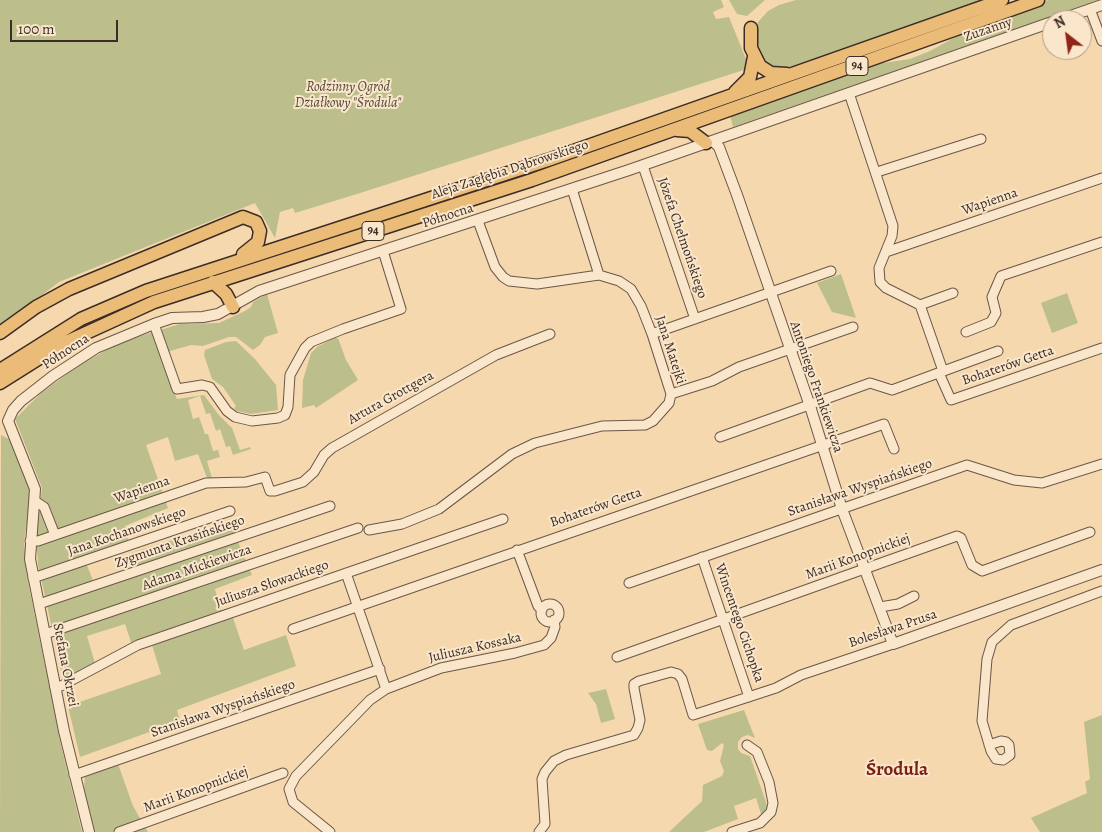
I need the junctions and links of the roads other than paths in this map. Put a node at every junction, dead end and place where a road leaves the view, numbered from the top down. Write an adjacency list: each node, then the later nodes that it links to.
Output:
1 (1002, 0): 10 (main road, Aleja Zagłębia Dąbrowskiego / 94)
2 (1038, 0): 13 (main road, Aleja Zagłębia Dąbrowskiego / 94)
3 (1102, 5): 4 (street)
4 (1090, 9): 7 (street)
5 (1042, 26): 9 (street, Zuzanny)
6 (751, 28): 8 (main road)
7 (1102, 41)
8 (754, 57): 10 (main road); 12 (main road)
9 (932, 64): 11 (street, Północna)
10 (794, 74): 12 (main road, Aleja Zagłębia Dąbrowskiego / 94)
11 (849, 93): 16 (street, Północna); 18 (street)
12 (730, 97): 25 (main road, Aleja Zagłębia Dąbrowskiego / 94)
13 (710, 118): 14 (main road, Aleja Zagłębia Dąbrowskiego / 94); 16 (main road)
14 (675, 130): 16 (main road); 28 (main road, Aleja Zagłębia Dąbrowskiego / 94)
15 (982, 139): 18 (street)
16 (709, 142): 17 (street, Północna); 29 (street, Antoniego Frankiewicza)
17 (643, 166): 20 (street, Północna); 33 (street, Józefa Chełmońskiego)
18 (877, 172): 24 (street)
19 (1102, 178): 24 (street, Wapienna)
20 (572, 189): 21 (street, Północna); 27 (street)
21 (478, 221): 23 (street, Północna); 27 (street, Jana Matejki)
22 (1102, 242): 36 (street)
23 (384, 251): 32 (street, Północna); 34 (street)
24 (886, 252): 31 (street)
25 (232, 262): 37 (main road); 43 (main road, Aleja Zagłębia Dąbrowskiego / 94)
26 (831, 271): 29 (street)
27 (599, 275): 39 (street, Jana Matejki)
28 (213, 282): 32 (main road); 45 (main road, Aleja Zagłębia Dąbrowskiego / 94)
29 (770, 293): 33 (street); 41 (street, Antoniego Frankiewicza)
30 (953, 293): 31 (street)
31 (920, 305): 44 (street)
32 (233, 307): 34 (street, Północna)
33 (695, 319): 39 (street)
34 (154, 324): 48 (street, Północna)
35 (853, 327): 41 (street)
36 (966, 332)
37 (0, 334)
38 (550, 334): 53 (street, Artura Grottgera)
39 (652, 334): 46 (street, Jana Matejki)
40 (1102, 348): 44 (street, Bohaterów Getta)
41 (789, 349): 46 (street); 47 (street, Antoniego Frankiewicza)
42 (998, 351): 44 (street)
43 (0, 370)
44 (941, 372): 47 (street)
45 (0, 383)
46 (671, 394): 60 (street, Jana Matejki)
47 (810, 406): 49 (street); 50 (street, Antoniego Frankiewicza)
48 (4, 427): 54 (street, Stefana Okrzei)
49 (720, 437)
50 (822, 445): 51 (street, Bohaterów Getta); 56 (street, Antoniego Frankiewicza); 64 (street, Bohaterów Getta)
51 (894, 448)
52 (1102, 464): 56 (street, Stanisława Wyspiańskiego)
53 (265, 477): 62 (street, Wapienna)
54 (35, 501): 62 (street, Stefana Okrzei); 63 (street, Stefana Okrzei)
55 (330, 506): 73 (street, Zygmunta Krasińskiego)
56 (842, 509): 65 (street, Stanisława Wyspiańskiego); 66 (street, Antoniego Frankiewicza)
57 (230, 511): 69 (street, Jana Kochanowskiego)
58 (503, 519): 68 (street, Juliusza Słowackiego)
59 (358, 528): 80 (street, Adama Mickiewicza)
60 (370, 530)
61 (1090, 532): 66 (street, Marii Konopnickiej)
62 (55, 535): 63 (street, Wapienna)
63 (30, 541): 69 (street, Stefana Okrzei)
64 (517, 550): 74 (street, Bohaterów Getta); 76 (street)
65 (702, 557): 70 (street, Stanisława Wyspiańskiego); 78 (street, Wincentego Cichopka)
66 (865, 569): 75 (street, Antoniego Frankiewicza); 78 (street, Marii Konopnickiej)
67 (1102, 570): 81 (street, Bolesława Prusa)
68 (346, 572): 74 (street); 84 (street, Juliusza Słowackiego)
69 (33, 578): 73 (street, Stefana Okrzei)
70 (629, 583)
71 (1102, 591): 88 (street)
72 (914, 596): 75 (street)
73 (38, 604): 80 (street, Stefana Okrzei)
74 (357, 606): 79 (street, Bohaterów Getta); 83 (street)
75 (880, 607): 81 (street, Antoniego Frankiewicza)
76 (542, 610): 77 (street); 77 (street)
77 (554, 620): 85 (street, Juliusza Kossaka)
78 (723, 620): 82 (street, Marii Konopnickiej); 86 (street, Wincentego Cichopka)
79 (292, 629)
80 (45, 634): 84 (street, Stefana Okrzei)
81 (894, 644): 86 (street, Bolesława Prusa)
82 (617, 657)
83 (380, 669): 85 (street); 90 (street, Stanisława Wyspiańskiego)
84 (55, 687): 90 (street, Stefana Okrzei)
85 (386, 689): 93 (street, Juliusza Kossaka)
86 (749, 697): 94 (street, Bolesława Prusa)
87 (747, 745): 95 (street)
88 (989, 745)
89 (283, 773): 92 (street, Marii Konopnickiej)
90 (74, 775): 91 (street, Stefana Okrzei)
91 (89, 832)
92 (119, 832)
93 (330, 832)
94 (539, 832)
95 (732, 832)

